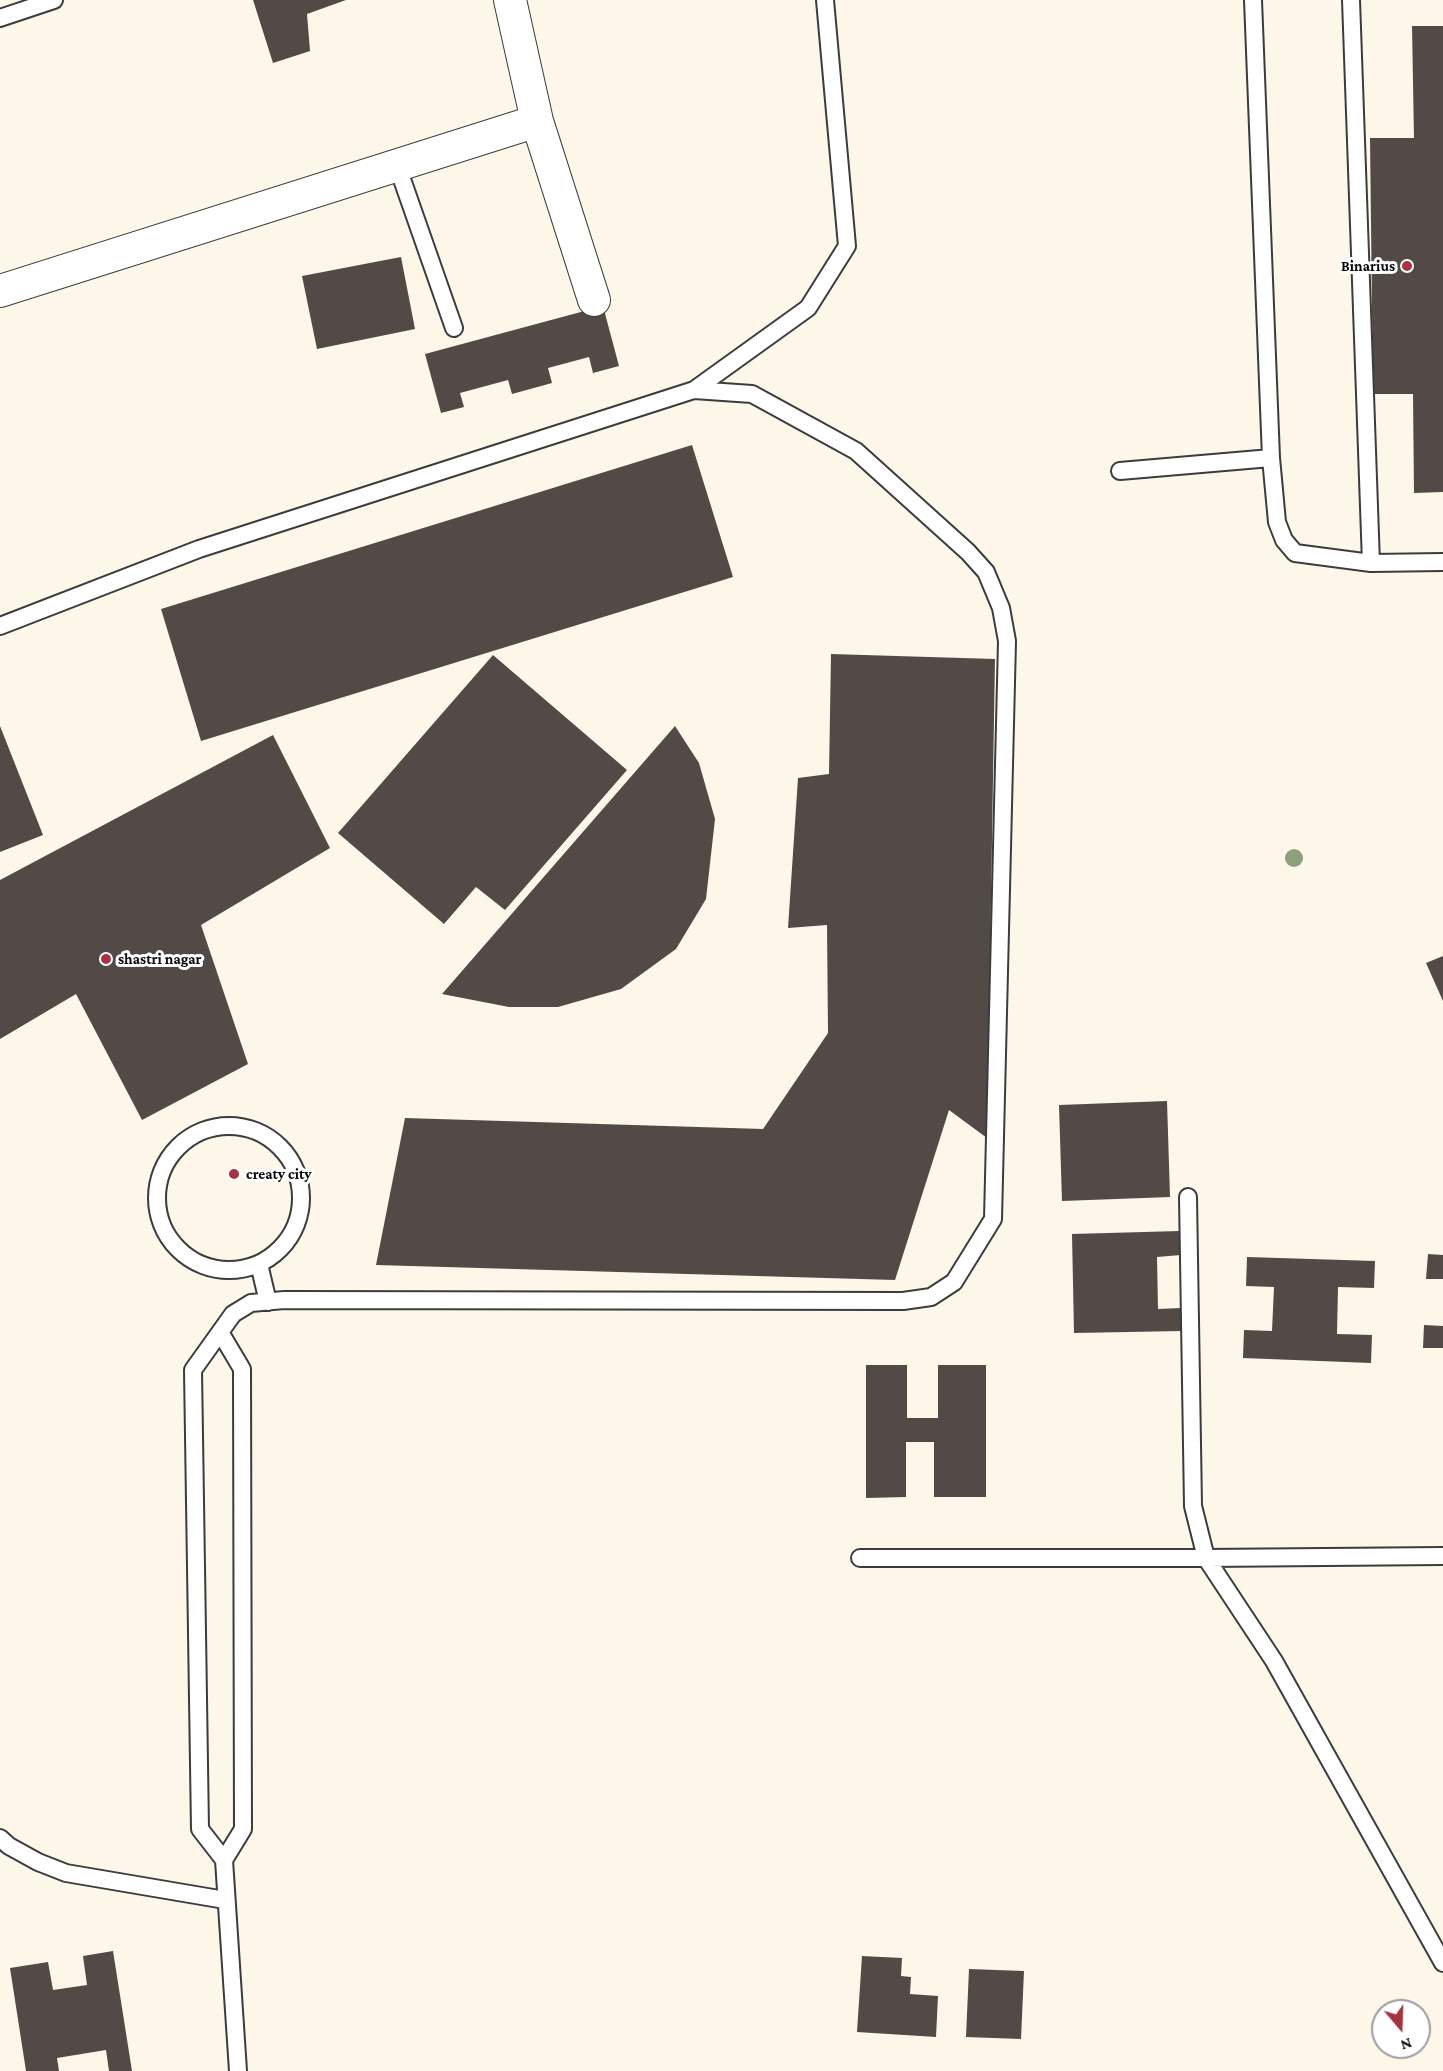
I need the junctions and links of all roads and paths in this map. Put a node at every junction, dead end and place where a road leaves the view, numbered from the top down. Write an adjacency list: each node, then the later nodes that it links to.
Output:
1 (54, 0): 6 (lane)
2 (510, 0): 7 (street)
3 (825, 0): 12 (lane)
4 (1252, 0): 13 (lane)
5 (1351, 0): 16 (lane)
6 (0, 18)
7 (537, 121): 8 (street); 10 (street)
8 (397, 165): 9 (street); 11 (lane)
9 (0, 291)
10 (594, 300)
11 (454, 328)
12 (694, 390): 17 (lane); 20 (lane)
13 (1271, 458): 14 (lane); 16 (lane)
14 (1120, 471)
15 (1443, 562): 16 (lane)
16 (1371, 563)
17 (0, 626)
18 (1188, 1197): 24 (lane)
19 (259, 1264): 19 (lane); 20 (lane)
20 (268, 1302): 21 (lane)
21 (220, 1332): 26 (lane); 26 (lane)
22 (1443, 1556): 24 (lane)
23 (860, 1558): 24 (lane)
24 (1206, 1558): 28 (lane)
25 (0, 1838): 27 (lane)
26 (224, 1860): 27 (lane)
27 (225, 1900): 29 (lane)
28 (1443, 1963)
29 (238, 2071)

